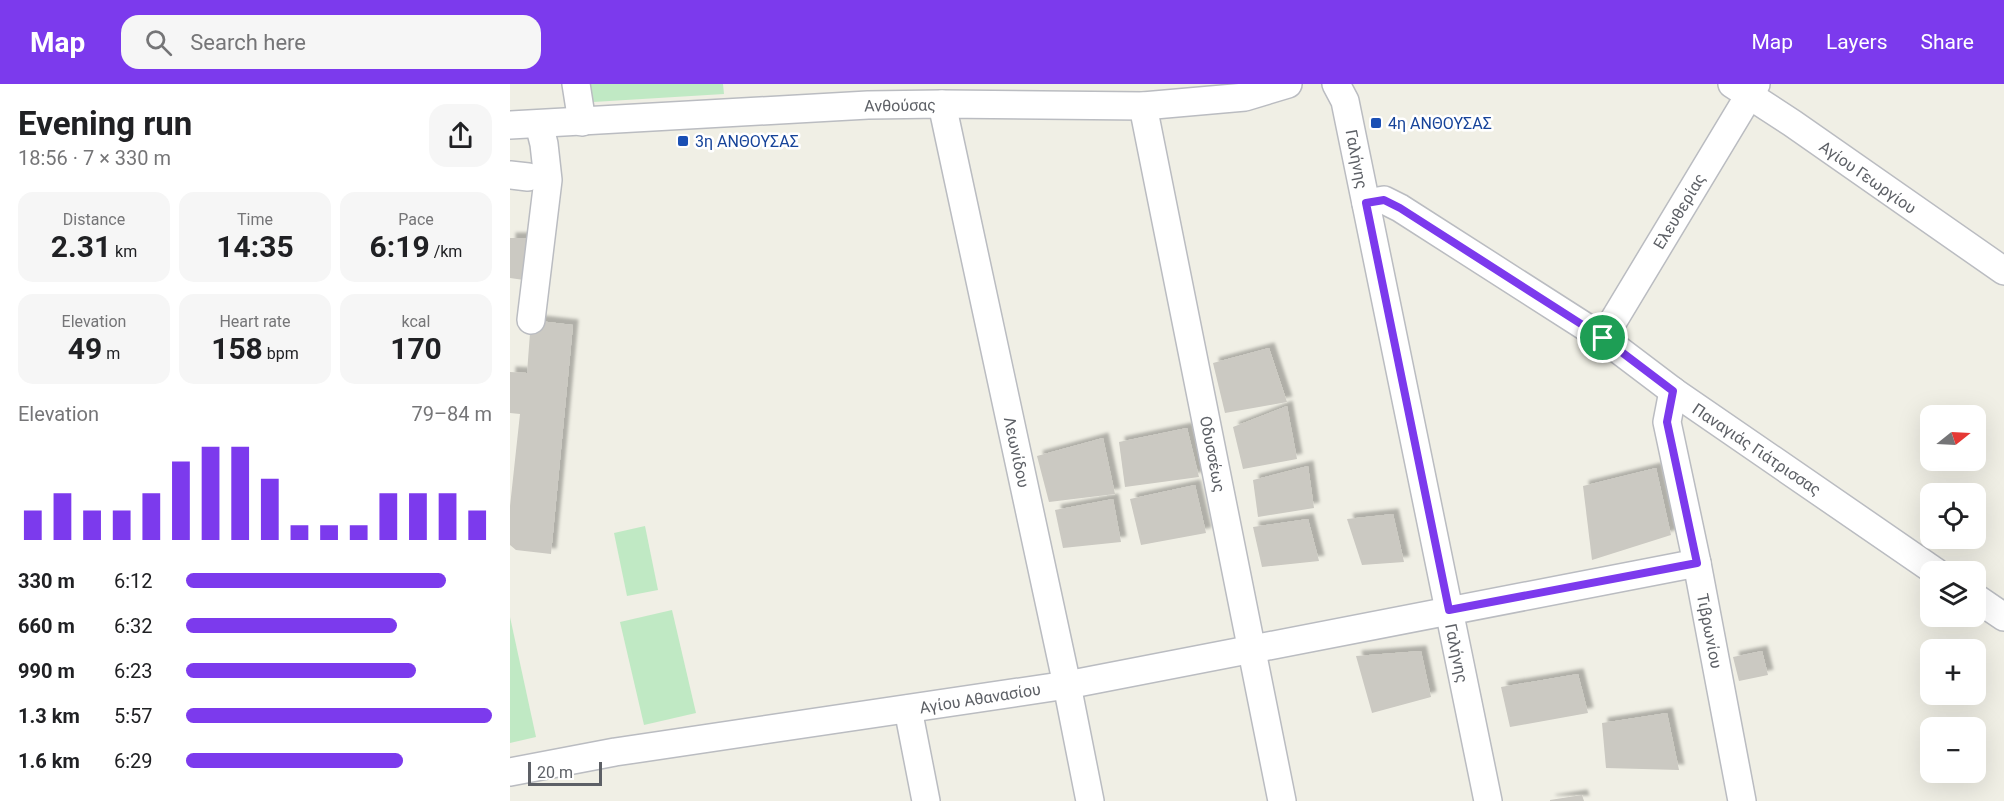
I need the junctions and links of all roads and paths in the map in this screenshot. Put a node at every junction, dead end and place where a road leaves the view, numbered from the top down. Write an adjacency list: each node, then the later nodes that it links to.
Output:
1 (576, 84): 8 (street)
2 (1288, 84): 7 (street, Ανθούσας)
3 (1336, 84): 10 (street, Γαλήνης)
4 (1745, 88): 11 (street, Αγίου Γεωργίου); 13 (street, Ελευθερίας)
5 (866, 94): 6 (street, Ανθούσας); 8 (street, Ανθούσας)
6 (942, 104): 7 (street, Ανθούσας); 21 (street, Λεωνίδου)
7 (1143, 106): 20 (street, Οδυσσέως)
8 (582, 122): 9 (street, Ανθούσας)
9 (518, 127): 12 (street)
10 (1366, 203): 13 (street, Παναγιάς Γιάτρισσας); 18 (street, Γαλήνης)
11 (2004, 271)
12 (531, 320)
13 (1603, 338): 14 (street, Παναγιάς Γιάτρισσας)
14 (1673, 391): 15 (street, Παναγιάς Γιάτρισσας); 16 (street, Τιβρωνίου)
15 (1920, 561)
16 (1697, 563): 18 (street, Αγίου Αθανασίου); 28 (street, Τιβρωνίου)
17 (1986, 605): 19 (street)
18 (1449, 610): 20 (street, Αγίου Αθανασίου); 27 (street, Γαλήνης)
19 (2004, 617)
20 (1253, 649): 21 (street, Αγίου Αθανασίου); 26 (street, Οδυσσέως)
21 (1067, 685): 22 (street, Αγίου Αθανασίου); 25 (street, Λεωνίδου)
22 (908, 709): 23 (street, Αγίου Αθανασίου); 24 (street)
23 (510, 772)
24 (926, 801)
25 (1090, 801)
26 (1282, 801)
27 (1488, 801)
28 (1742, 801)

